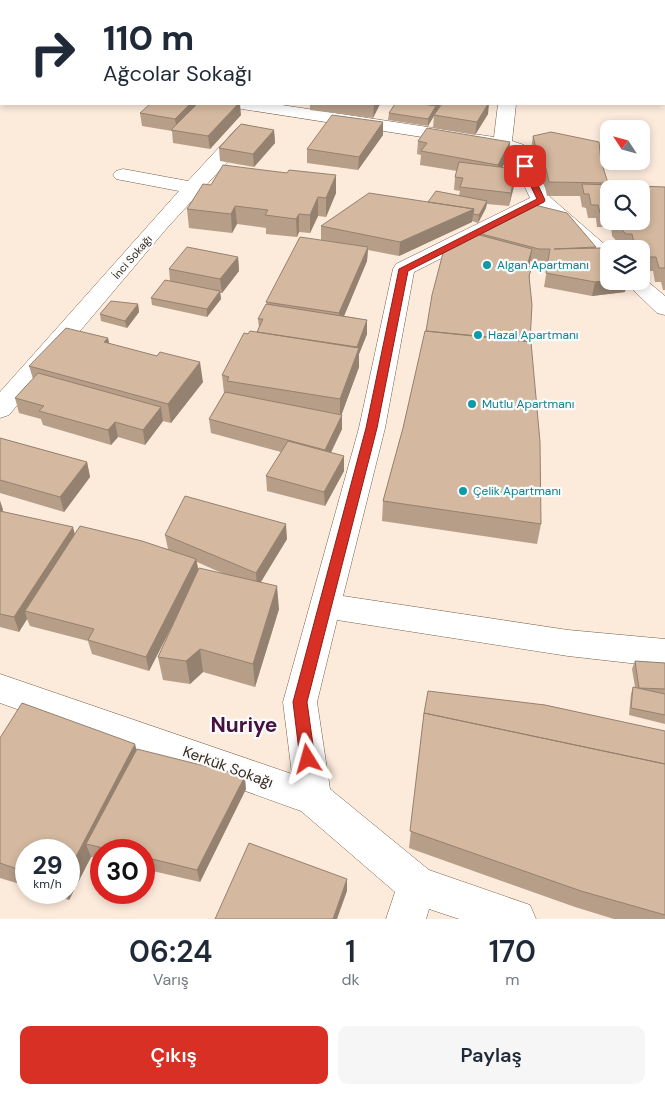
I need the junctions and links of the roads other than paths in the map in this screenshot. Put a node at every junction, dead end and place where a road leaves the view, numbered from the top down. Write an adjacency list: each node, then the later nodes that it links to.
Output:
1 (255, 105): 3 (street)
2 (507, 105): 4 (street)
3 (268, 106): 4 (street); 6 (street, İnci Sokağı)
4 (502, 144): 7 (street)
5 (123, 175): 6 (street)
6 (192, 188): 11 (street, İnci Sokağı)
7 (541, 200): 8 (street); 12 (street)
8 (600, 250)
9 (645, 290): 10 (street)
10 (665, 308)
11 (0, 409)
12 (325, 606): 13 (street); 15 (street)
13 (665, 653)
14 (0, 688): 15 (street, Kerkük Sokağı)
15 (313, 798): 16 (street, Kerkük Sokağı)
16 (412, 902): 17 (street, Kerkük Sokağı)
17 (516, 919)

